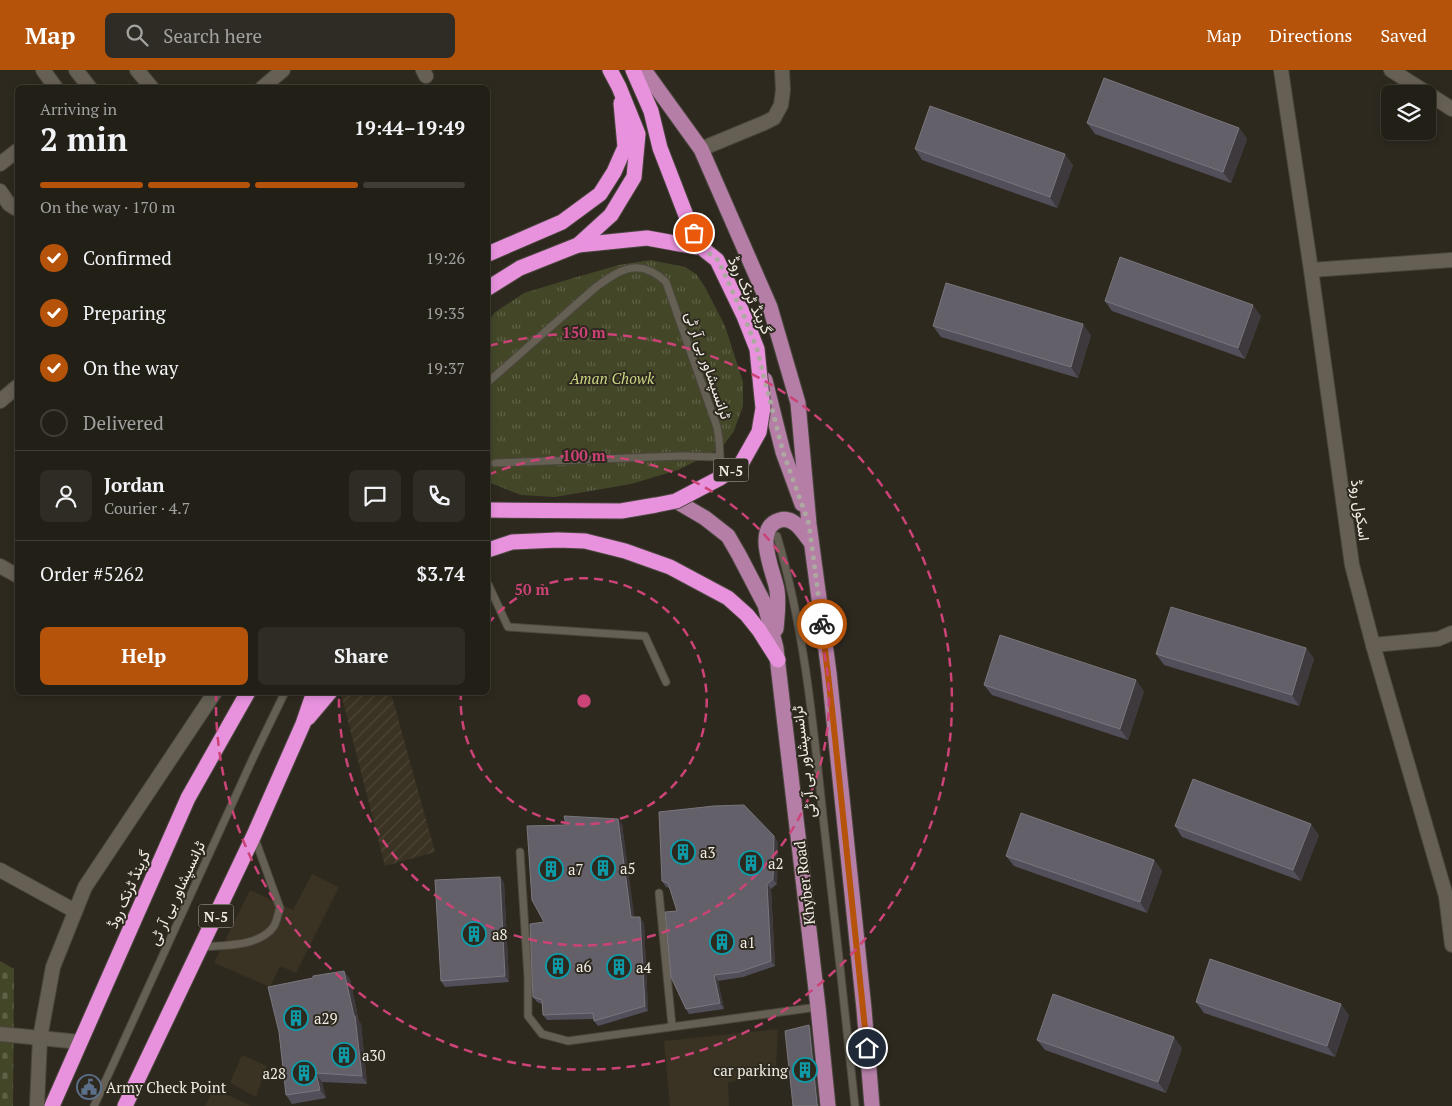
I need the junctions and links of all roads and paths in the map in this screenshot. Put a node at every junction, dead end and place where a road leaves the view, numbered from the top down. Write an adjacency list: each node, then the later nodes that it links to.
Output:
1 (43, 70): 11 (street)
2 (76, 70): 12 (street)
3 (137, 70): 13 (street)
4 (284, 70): 14 (street)
5 (610, 70): 15 (highway)
6 (633, 70): 23 (highway, گرینڈ ٹرنک روڈ / N-5)
7 (644, 70): 17 (main road)
8 (782, 70): 17 (street)
9 (1281, 70): 26 (street, اسکول روڈ)
10 (1392, 70): 16 (street)
11 (54, 85)
12 (88, 85)
13 (150, 85)
14 (266, 85)
15 (619, 86): 22 (highway); 24 (highway)
16 (1452, 109)
17 (700, 149): 35 (main road)
18 (15, 152): 19 (street)
19 (0, 164)
20 (0, 191): 21 (street)
21 (15, 208)
22 (578, 246): 23 (highway); 27 (highway)
23 (702, 248): 28 (highway, گرینڈ ٹرنک روڈ / N-5, bridge)
24 (490, 253)
25 (1452, 260): 26 (street)
26 (1311, 270): 43 (street, اسکول روڈ)
27 (490, 287)
28 (757, 349): 33 (highway, گرینڈ ٹرنک روڈ / N-5, bridge); 35 (main road, bridge)
29 (490, 380): 32 (lane, ٹرانسپشاور بی آر ٹی)
30 (15, 388): 31 (street)
31 (0, 401)
32 (494, 463)
33 (676, 501): 34 (highway, گرینڈ ٹرنک روڈ / N-5, bridge); 44 (main road)
34 (490, 510)
35 (809, 524): 37 (main road)
36 (777, 536): 71 (lane, ٹرانسپشاور بی آر ٹی)
37 (811, 542): 44 (main road); 72 (main road)
38 (490, 549): 44 (highway)
39 (0, 566): 40 (street)
40 (15, 574)
41 (490, 588): 45 (lane)
42 (1452, 633): 43 (street)
43 (1373, 645): 59 (street, اسکول روڈ)
44 (777, 654): 61 (main road, Khyber Road)
45 (666, 682)
46 (213, 695): 58 (street)
47 (233, 695): 53 (highway)
48 (246, 695): 53 (highway, گرینڈ ٹرنک روڈ)
49 (284, 695): 68 (lane, ٹرانسپشاور بی آر ٹی)
50 (313, 695): 52 (highway, N-5)
51 (327, 695): 52 (highway)
52 (303, 724): 54 (highway, N-5)
53 (188, 798): 65 (highway, گرینڈ ٹرنک روڈ)
54 (254, 836): 60 (highway, N-5); 60 (lane)
55 (520, 852): 62 (lane)
56 (0, 870): 58 (street)
57 (659, 892): 62 (lane)
58 (75, 912): 64 (street)
59 (1452, 945)
60 (201, 948): 69 (highway, N-5)
61 (818, 1007): 62 (lane); 70 (main road, Khyber Road)
62 (672, 1026)
63 (0, 1034): 64 (street)
64 (40, 1038): 65 (street); 66 (street)
65 (80, 1042): 67 (highway, گرینڈ ٹرنک روڈ)
66 (36, 1106)
67 (52, 1106)
68 (94, 1106)
69 (125, 1106)
70 (828, 1106)
71 (855, 1106)
72 (872, 1106)

